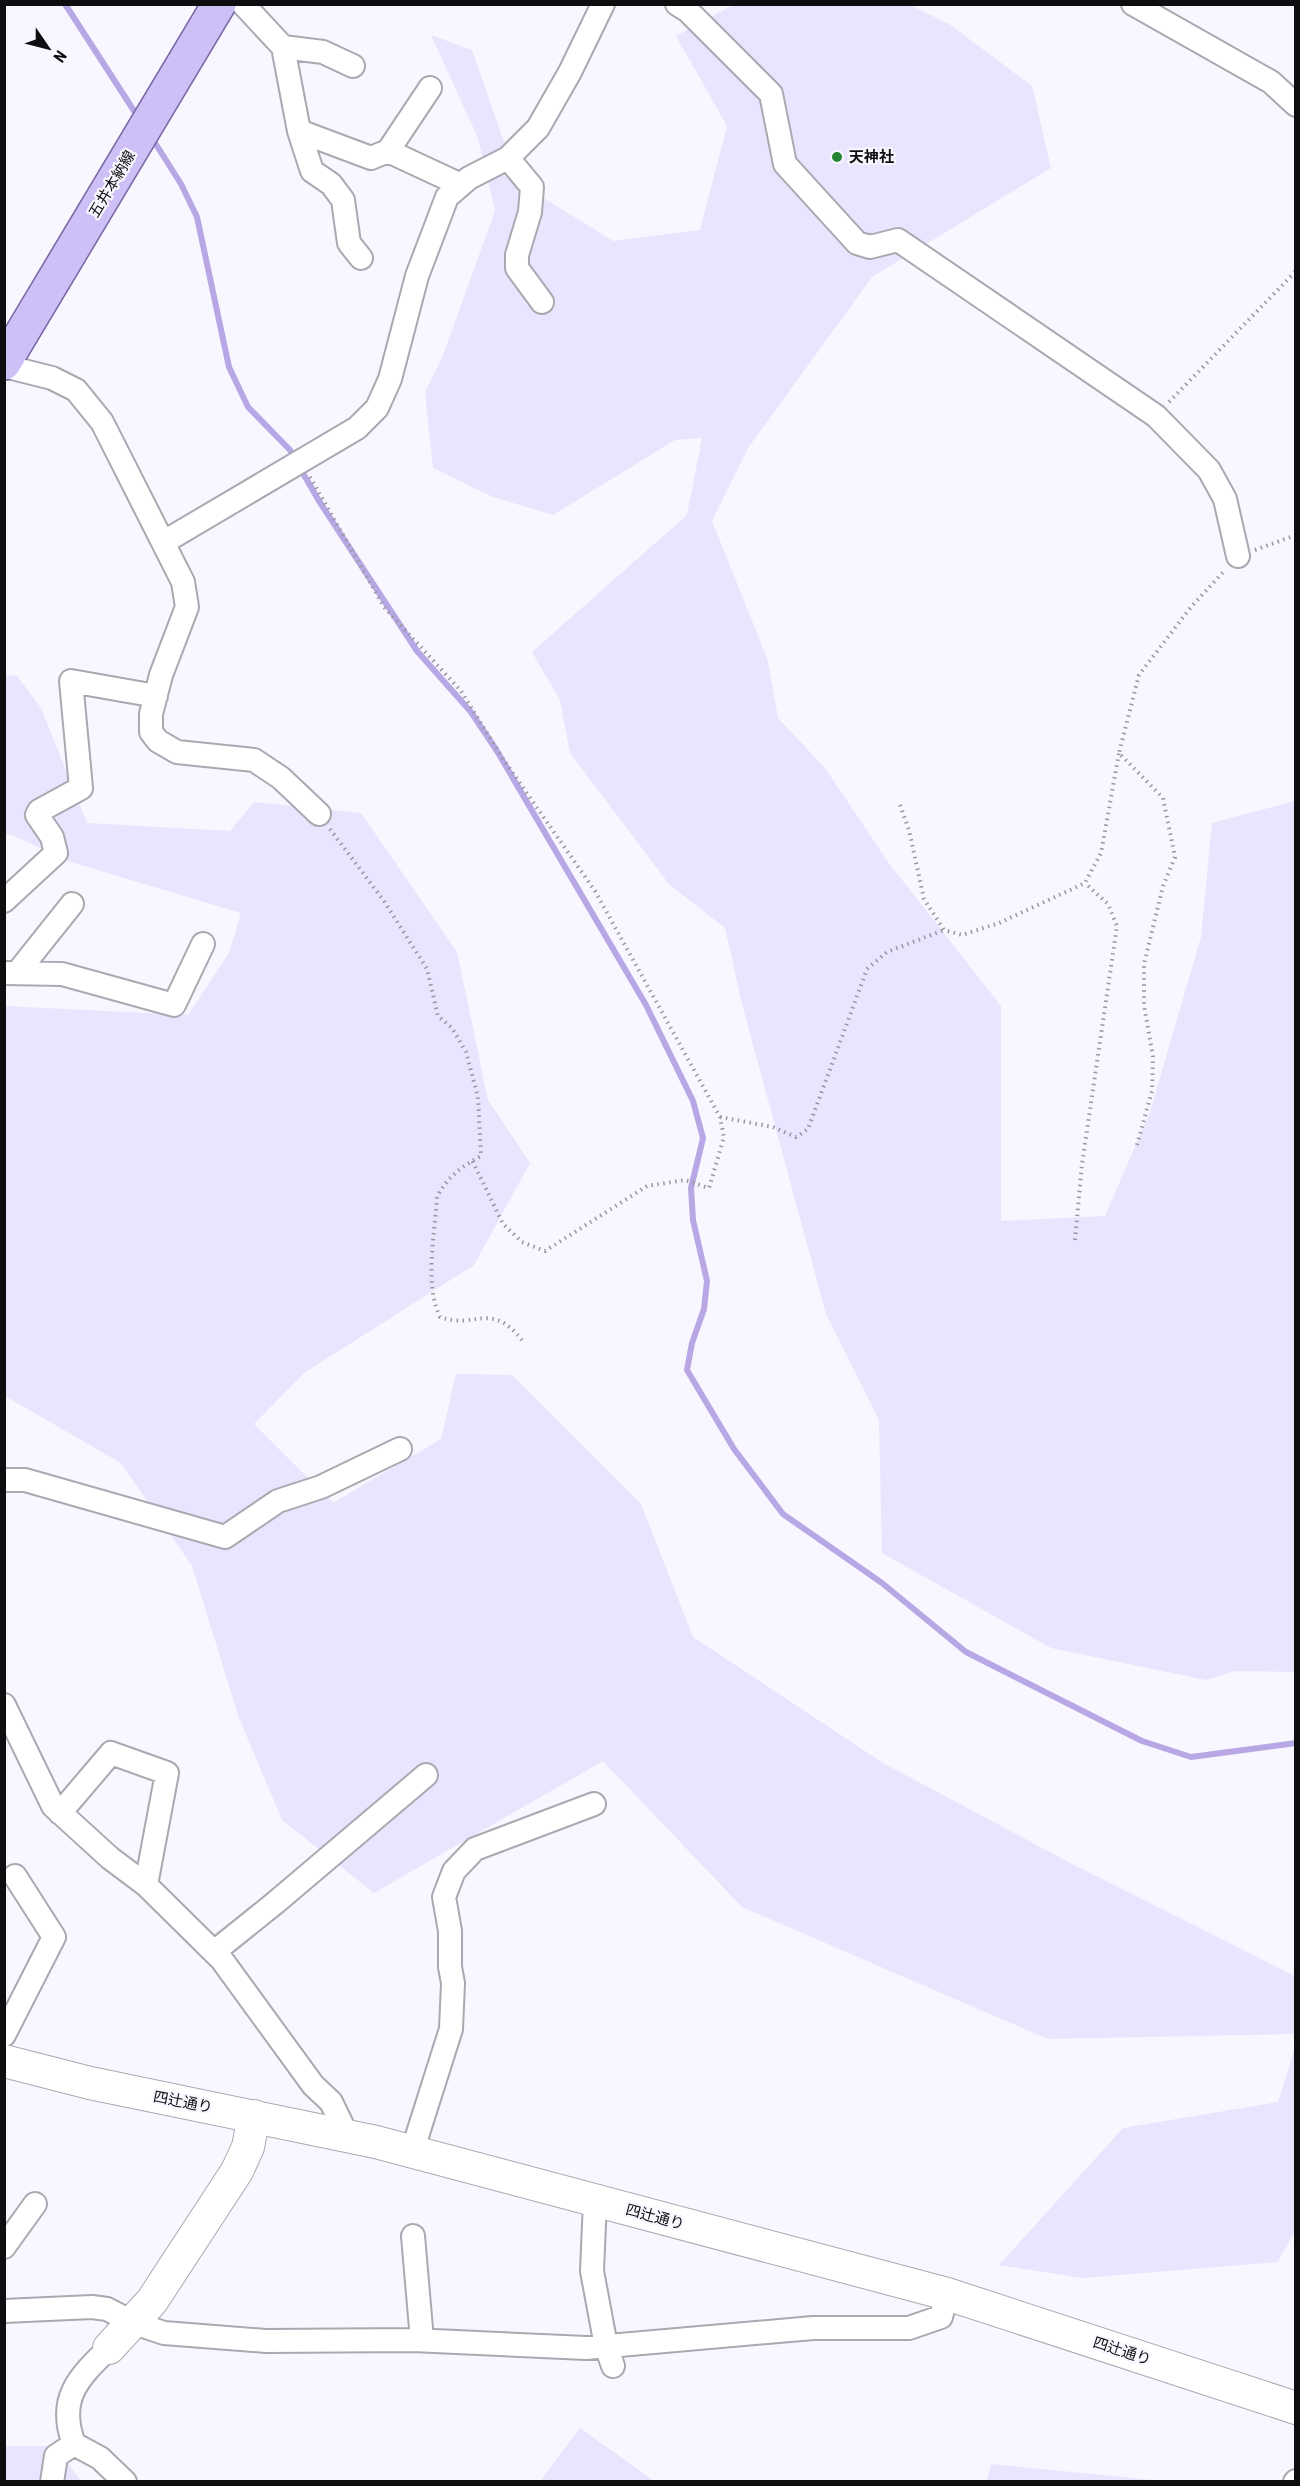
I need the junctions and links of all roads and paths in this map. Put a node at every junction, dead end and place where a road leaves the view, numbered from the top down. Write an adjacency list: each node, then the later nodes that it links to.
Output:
1 (219, 4): 17 (main road, 五井本納線)
2 (243, 4): 6 (street)
3 (603, 4): 12 (street)
4 (1133, 4): 9 (street)
5 (692, 9): 18 (street)
6 (283, 47): 7 (street); 10 (street)
7 (353, 66)
8 (430, 88): 11 (street)
9 (1296, 105)
10 (299, 131): 11 (street); 14 (street)
11 (387, 151): 13 (street)
12 (508, 158): 13 (street); 16 (street)
13 (461, 185): 19 (street)
14 (361, 258)
15 (1296, 271): 18 (path)
16 (542, 302)
17 (4, 364): 21 (street)
18 (1156, 416): 22 (street)
19 (309, 456): 21 (street); 33 (path)
20 (1296, 535): 22 (path)
21 (164, 542): 23 (street)
22 (1238, 556): 24 (path)
23 (156, 696): 26 (street); 28 (street)
24 (1119, 753): 27 (path); 34 (path)
25 (900, 805): 30 (path)
26 (319, 814): 35 (path)
27 (1085, 883): 30 (path); 36 (path)
28 (4, 902)
29 (72, 904): 32 (street)
30 (944, 930): 33 (path)
31 (203, 944): 32 (street)
32 (11, 973)
33 (720, 1117): 35 (path)
34 (1137, 1145)
35 (472, 1161): 37 (path)
36 (1075, 1240)
37 (522, 1340)
38 (400, 1449): 39 (street)
39 (4, 1480)
40 (4, 1705): 43 (street)
41 (426, 1776): 46 (street)
42 (594, 1804): 51 (street)
43 (60, 1813): 45 (street); 45 (street)
44 (15, 1876): 47 (street)
45 (146, 1885): 46 (street)
46 (214, 1952): 50 (street)
47 (4, 2036)
48 (4, 2061): 49 (street, 四辻通り)
49 (254, 2116): 50 (street, 四辻通り); 58 (street)
50 (347, 2135): 51 (street, 四辻通り)
51 (412, 2152): 52 (street, 四辻通り)
52 (595, 2201): 56 (street, 四辻通り); 61 (street)
53 (36, 2204): 55 (street)
54 (413, 2236): 59 (street)
55 (4, 2247)
56 (947, 2294): 61 (street); 62 (street, 四辻通り)
57 (4, 2311): 58 (street)
58 (134, 2323): 59 (street); 60 (street)
59 (422, 2340): 61 (street)
60 (109, 2348): 63 (street)
61 (609, 2356)
62 (1296, 2408)
63 (74, 2444): 64 (street); 65 (street)
64 (52, 2481)
65 (125, 2481)

